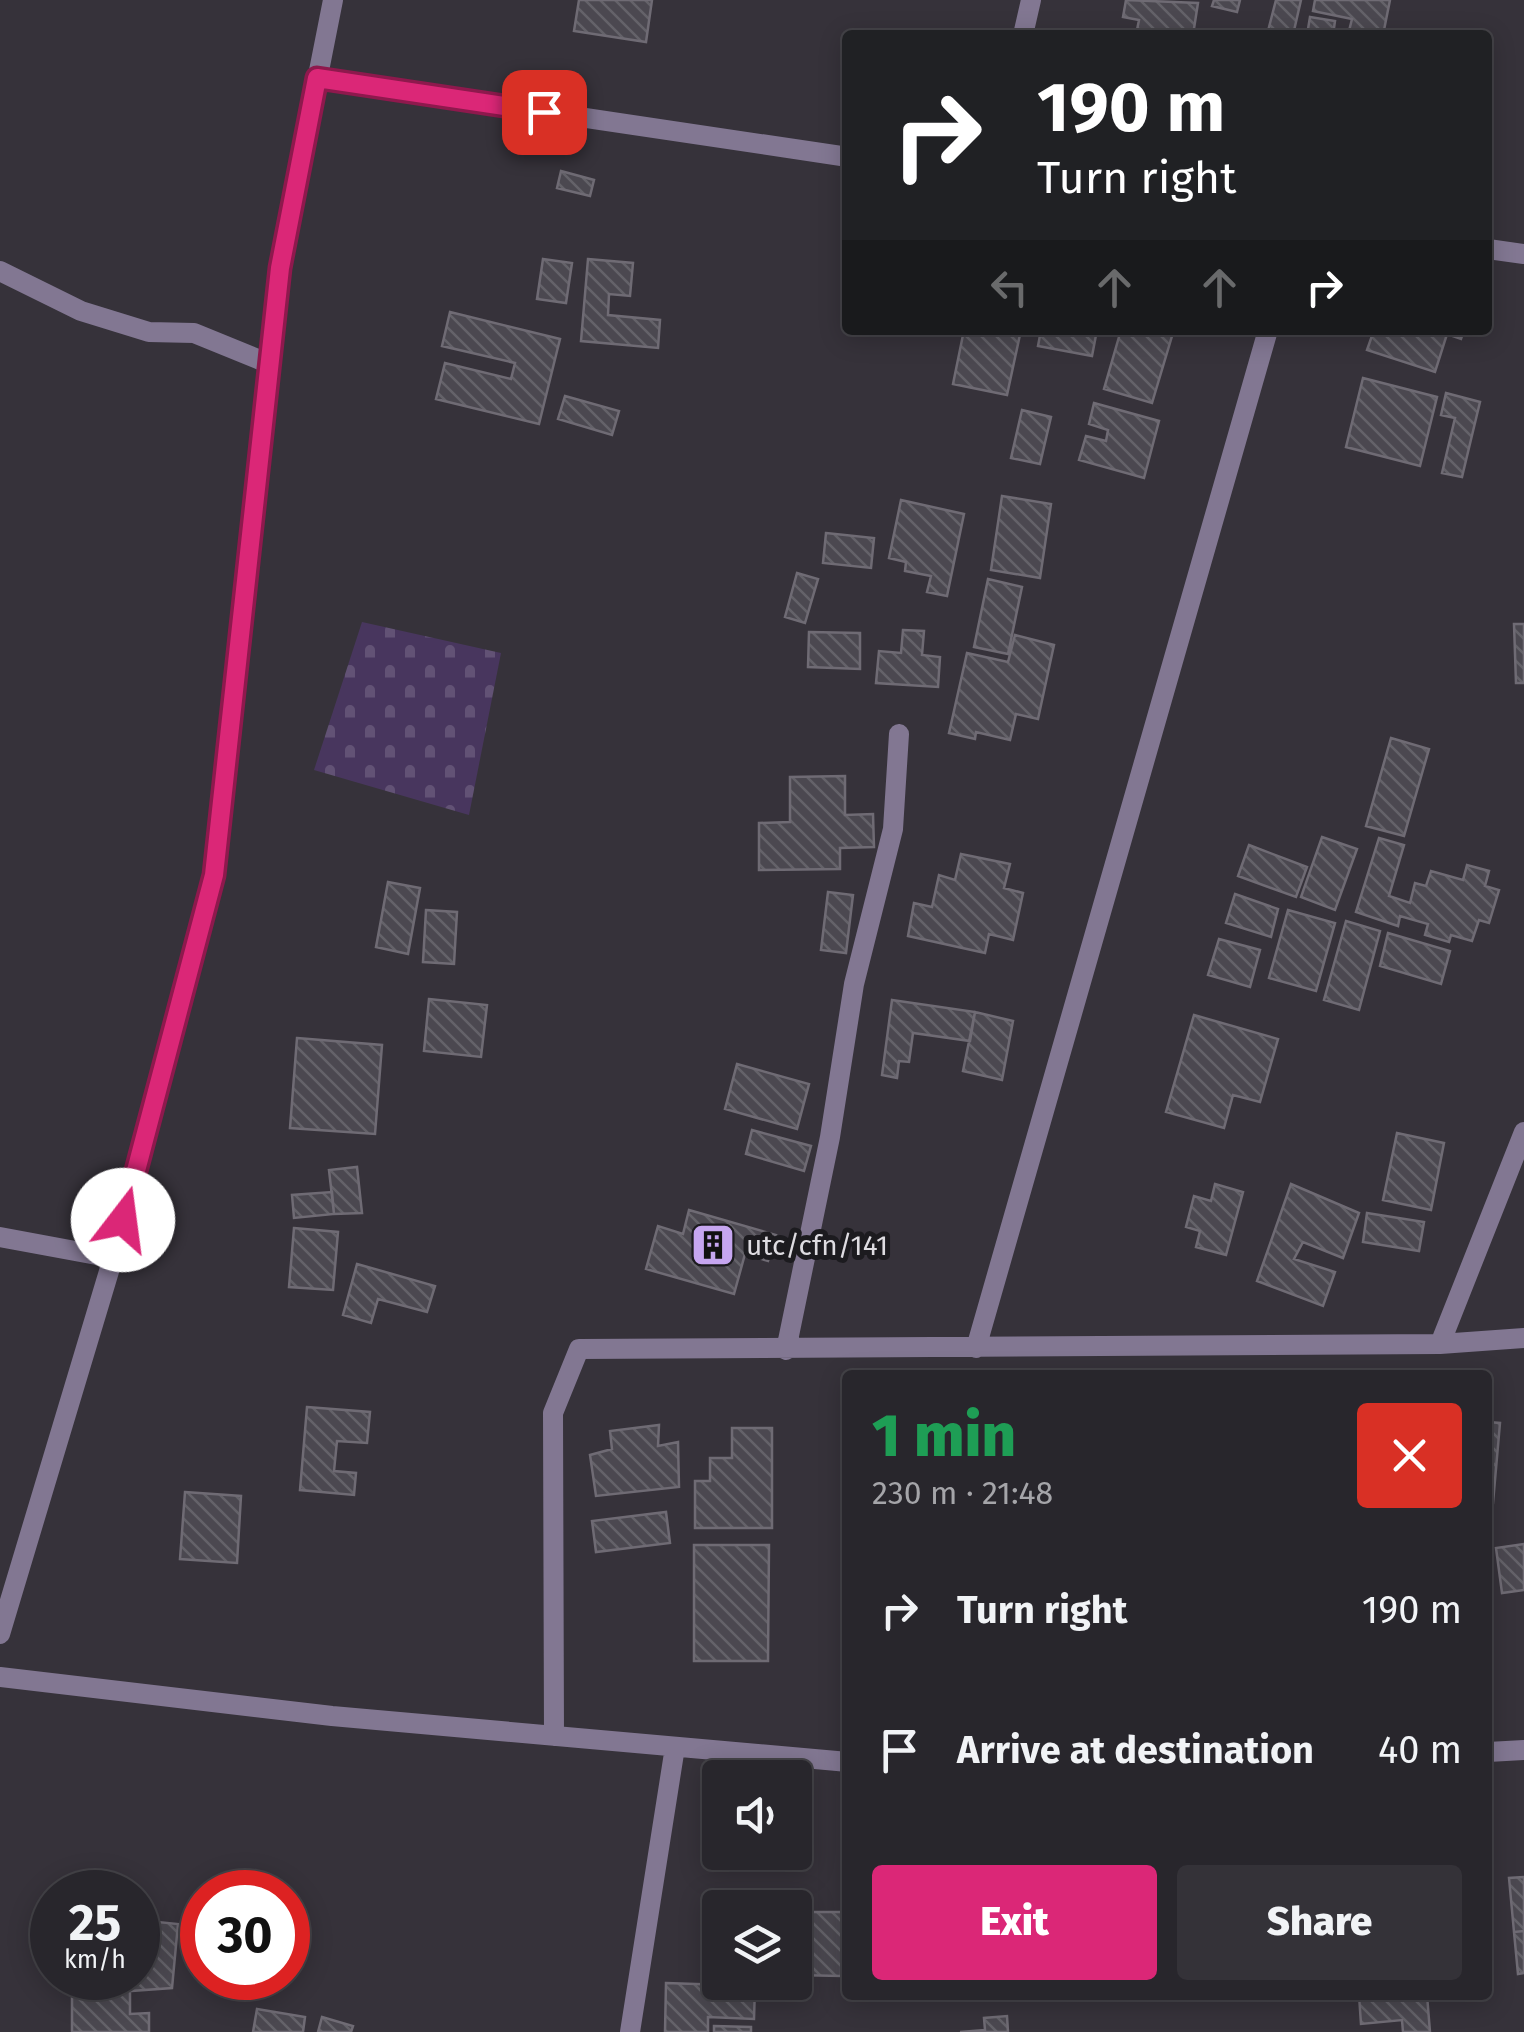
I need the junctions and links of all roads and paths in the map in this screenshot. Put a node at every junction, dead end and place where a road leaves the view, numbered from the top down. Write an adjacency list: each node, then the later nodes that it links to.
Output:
1 (333, 0): 4 (street)
2 (1032, 0): 3 (street)
3 (1025, 30)
4 (317, 78): 5 (street); 10 (street)
5 (842, 156)
6 (1492, 250): 7 (street)
7 (1524, 254)
8 (0, 271): 10 (street)
9 (1267, 335): 17 (street)
10 (270, 364): 14 (street)
11 (899, 734): 18 (street)
12 (1524, 1132): 16 (street)
13 (0, 1237): 14 (street)
14 (113, 1258): 19 (street)
15 (1524, 1338): 16 (street)
16 (1440, 1344): 17 (street)
17 (976, 1348): 18 (street)
18 (786, 1350): 21 (street)
19 (0, 1634)
20 (0, 1677): 21 (street)
21 (554, 1736): 22 (street)
22 (674, 1746): 25 (street); 26 (street)
23 (1524, 1750): 24 (street)
24 (1492, 1752)
25 (842, 1761)
26 (630, 2032)

